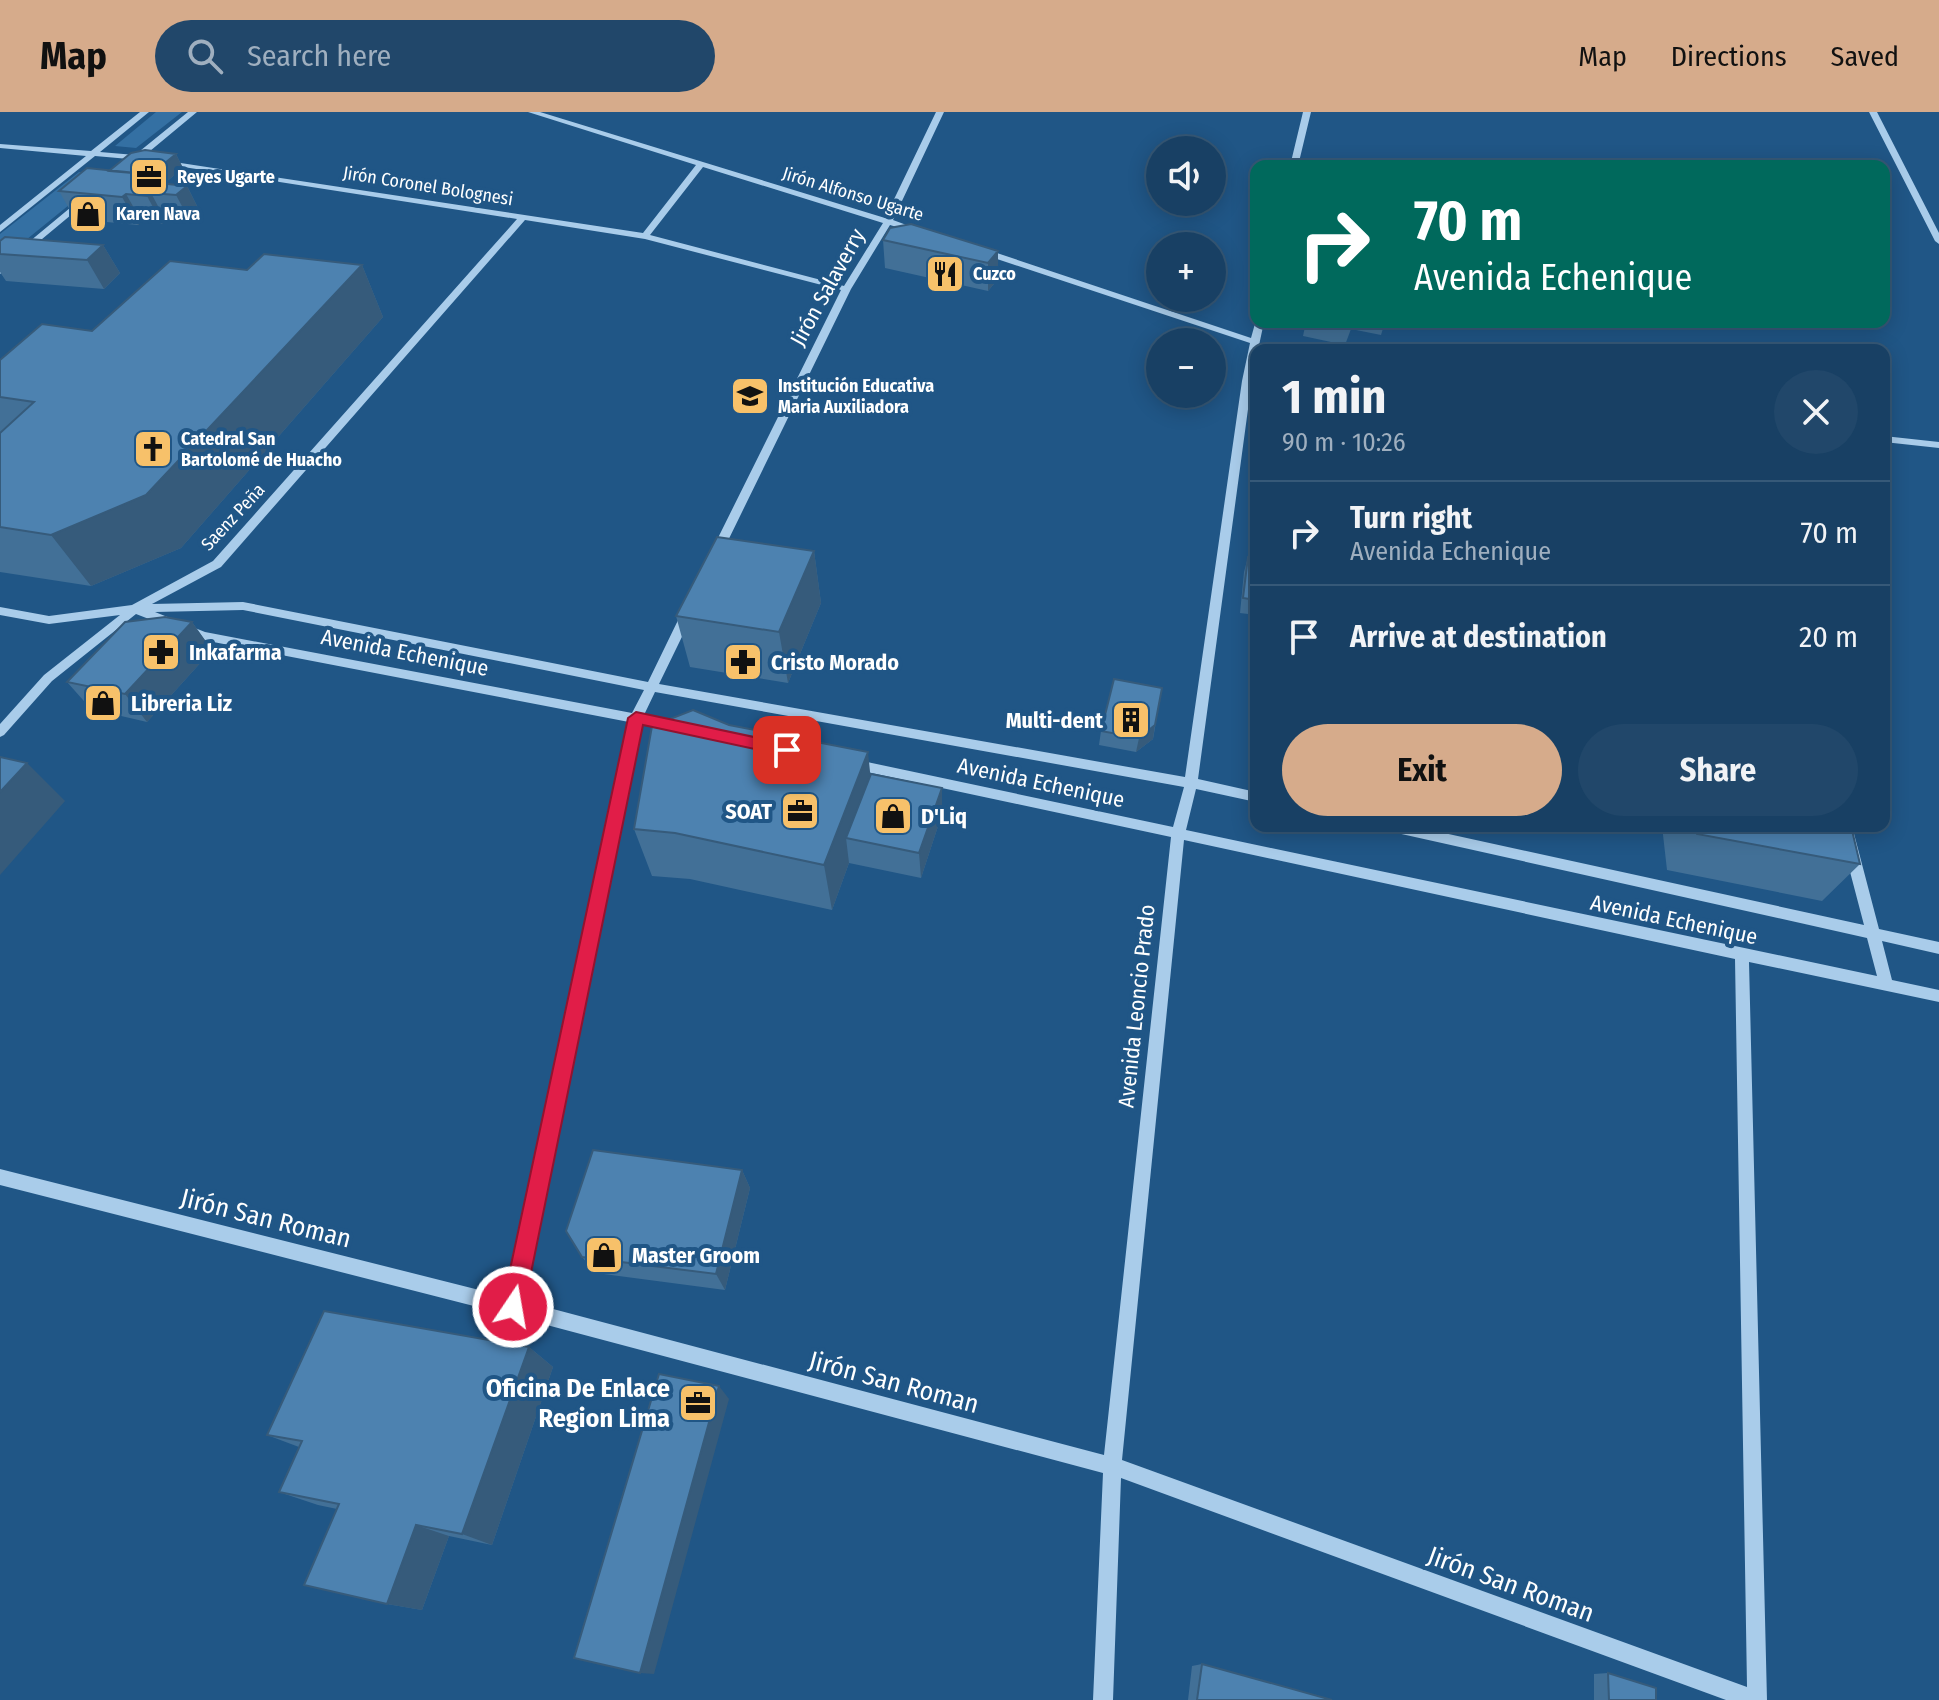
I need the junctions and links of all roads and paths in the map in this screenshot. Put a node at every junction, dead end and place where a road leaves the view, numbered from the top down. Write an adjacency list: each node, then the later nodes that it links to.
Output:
1 (145, 112): 8 (street)
2 (193, 112): 9 (street)
3 (532, 112): 11 (street, Jirón Alfonso Ugarte)
4 (940, 112): 15 (street, Jirón Salaverry)
5 (1307, 112): 10 (street)
6 (1873, 112): 19 (street)
7 (0, 146): 8 (street, Jirón Coronel Bolognesi)
8 (93, 154): 9 (street, Jirón Coronel Bolognesi); 16 (street)
9 (136, 157): 12 (street); 14 (street, Jirón Coronel Bolognesi)
10 (1295, 160)
11 (701, 164): 15 (street, Jirón Alfonso Ugarte); 17 (street)
12 (125, 167)
13 (91, 195): 21 (street)
14 (523, 217): 17 (street, Jirón Coronel Bolognesi); 30 (street, Saenz Peña)
15 (888, 221): 18 (street, Jirón Alfonso Ugarte); 22 (street, Jirón Salaverry)
16 (0, 229)
17 (645, 236): 22 (street, Jirón Coronel Bolognesi)
18 (933, 236)
19 (1939, 241)
20 (963, 245): 24 (street)
21 (0, 271)
22 (846, 289): 28 (street, Jirón Salaverry)
23 (1258, 328): 24 (street, Avenida Leoncio Prado)
24 (1255, 342)
25 (1250, 390): 37 (street, Avenida Leoncio Prado)
26 (1890, 440): 27 (street)
27 (1939, 445)
28 (714, 559)
29 (693, 601): 32 (street)
30 (135, 609): 31 (street, Avenida Echenique); 32 (street, Avenida Echenique); 33 (street, Avenida Echenique); 35 (street, Saenz Peña)
31 (0, 611)
32 (651, 687): 33 (street); 37 (street, Avenida Echenique)
33 (636, 718): 34 (street, Avenida Echenique); 48 (street)
34 (698, 731)
35 (0, 732)
36 (837, 761): 41 (street, Avenida Echenique)
37 (1191, 783): 38 (street, Avenida Echenique); 41 (street, Avenida Leoncio Prado)
38 (1250, 796)
39 (1415, 832): 42 (street, Avenida Echenique)
40 (1847, 832): 42 (street)
41 (1178, 834): 44 (street, Avenida Echenique); 49 (street, Avenida Leoncio Prado)
42 (1876, 934): 43 (street, Avenida Echenique); 45 (street)
43 (1939, 948)
44 (1742, 957): 45 (street, Avenida Echenique); 51 (street)
45 (1886, 984): 46 (street, Avenida Echenique)
46 (1939, 996)
47 (0, 1177): 48 (street, Jirón San Roman)
48 (513, 1307): 49 (street, Jirón San Roman)
49 (1112, 1466): 50 (street, Avenida Leoncio Prado); 51 (street, Jirón San Roman)
50 (1103, 1700)
51 (1756, 1700)

